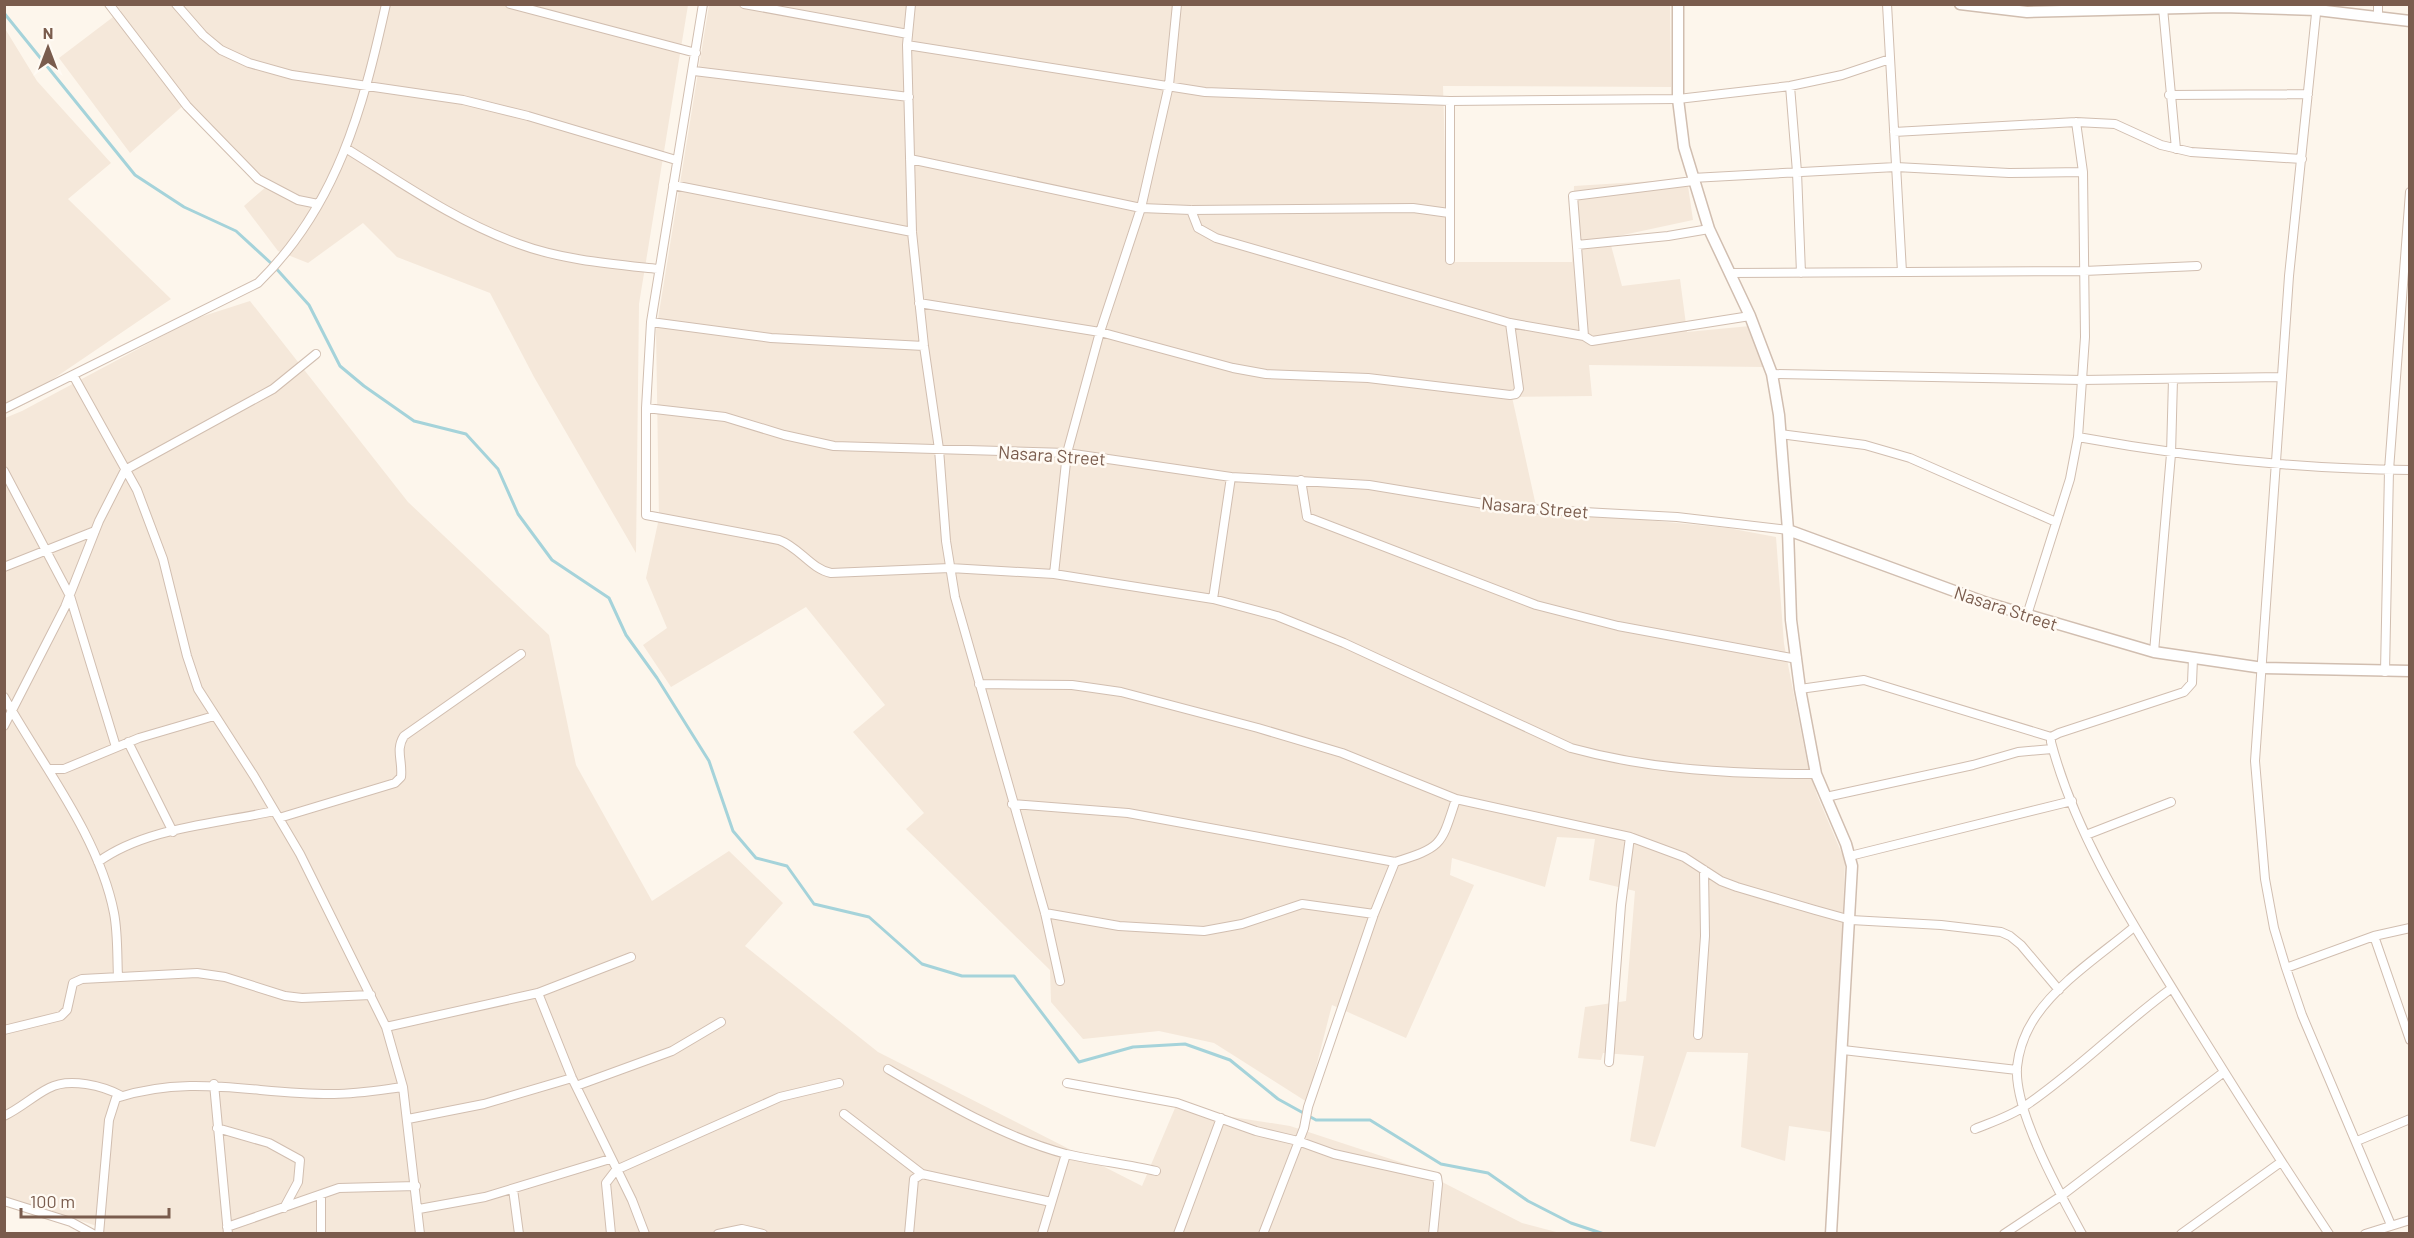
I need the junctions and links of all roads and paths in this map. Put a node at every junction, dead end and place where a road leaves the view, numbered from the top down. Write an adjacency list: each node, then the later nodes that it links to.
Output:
1 (109, 4): 43 (street)
2 (176, 4): 22 (street)
3 (386, 4): 22 (street)
4 (510, 4): 19 (street)
5 (703, 4): 19 (street)
6 (744, 4): 17 (street)
7 (911, 4): 17 (street)
8 (1177, 4): 23 (street)
9 (1678, 4): 28 (street)
10 (1887, 4): 20 (street)
11 (1960, 4): 14 (street)
12 (2378, 4): 15 (street)
13 (2317, 7): 14 (street); 15 (street); 25 (street)
14 (2163, 8): 26 (street)
15 (2378, 17): 16 (street)
16 (2409, 21)
17 (908, 34): 18 (street)
18 (907, 45): 23 (street); 27 (street)
19 (696, 53): 21 (street)
20 (1890, 59): 24 (street); 31 (street)
21 (694, 71): 27 (street); 36 (street)
22 (368, 84): 32 (street); 36 (street)
23 (1169, 85): 29 (street); 44 (street)
24 (1790, 86): 28 (street); 38 (street)
25 (2308, 94): 26 (street); 35 (street)
26 (2169, 95): 33 (street)
27 (909, 97): 34 (street)
28 (1678, 99): 29 (street); 40 (street)
29 (1450, 101): 46 (street)
30 (2076, 122): 31 (street); 33 (street); 39 (street)
31 (1894, 132): 37 (street)
32 (347, 149): 43 (street); 52 (street)
33 (2176, 149): 35 (street)
34 (910, 159): 44 (street); 48 (street)
35 (2302, 159): 67 (street)
36 (676, 160): 41 (street)
37 (1896, 167): 38 (street); 39 (street); 54 (street)
38 (1797, 172): 40 (street); 56 (street)
39 (2083, 172): 53 (street)
40 (1693, 180): 47 (street); 49 (street)
41 (673, 185): 48 (street); 52 (street)
42 (2409, 192): 79 (street)
43 (318, 204): 66 (street)
44 (1141, 208): 45 (street); 61 (street)
45 (1191, 210): 46 (street); 60 (street)
46 (1449, 213): 50 (street)
47 (1709, 229): 49 (street); 55 (street)
48 (912, 232): 57 (street)
49 (1576, 245): 62 (street)
50 (1450, 260)
51 (2197, 266): 53 (street)
52 (658, 269): 59 (street)
53 (2084, 271): 54 (street); 69 (street)
54 (1902, 272): 56 (street)
55 (1730, 273): 56 (street); 58 (street)
56 (1801, 273)
57 (919, 303): 61 (street); 63 (street)
58 (1750, 316): 62 (street); 65 (street)
59 (651, 322): 63 (street); 70 (street)
60 (1510, 323): 61 (street); 62 (street)
61 (1100, 332): 75 (street)
62 (1584, 336)
63 (924, 346): 74 (street)
64 (316, 354): 78 (street)
65 (1772, 374): 69 (street); 72 (street)
66 (73, 375): 71 (street); 78 (street)
67 (2282, 377): 68 (street); 77 (street)
68 (2173, 379): 69 (street); 76 (street)
69 (2082, 380): 73 (street)
70 (646, 408): 74 (street, Nasara Street); 89 (street)
71 (4, 409)
72 (1780, 434): 84 (street); 85 (street)
73 (2078, 437): 76 (street); 84 (street)
74 (939, 449): 75 (street, Nasara Street); 89 (street)
75 (1067, 453): 82 (street, Nasara Street); 90 (street)
76 (2172, 454): 77 (street); 94 (street)
77 (2277, 464): 79 (street); 98 (street)
78 (125, 470): 86 (street); 105 (street)
79 (2389, 470): 80 (street); 100 (street)
80 (2409, 470)
81 (4, 471): 87 (street)
82 (1231, 477): 83 (street, Nasara Street); 92 (street)
83 (1301, 480): 85 (street, Nasara Street); 97 (street)
84 (2056, 522): 93 (street)
85 (1788, 530): 93 (street, Nasara Street); 97 (street)
86 (95, 531): 87 (street); 91 (street)
87 (47, 550): 88 (street); 91 (street)
88 (4, 567)
89 (950, 568): 90 (street); 101 (street)
90 (1054, 574): 92 (street)
91 (70, 596): 104 (street); 109 (street)
92 (1213, 599): 112 (street)
93 (2027, 615): 94 (street, Nasara Street)
94 (2154, 652): 96 (street, Nasara Street)
95 (521, 654): 118 (street)
96 (2193, 658): 98 (street, Nasara Street); 107 (street)
97 (1797, 659): 102 (street)
98 (2263, 668): 100 (street, Nasara Street); 133 (street)
99 (2409, 671): 100 (street, Nasara Street)
100 (2385, 672)
101 (979, 684): 114 (street); 117 (street)
102 (1800, 689): 107 (street); 112 (street)
103 (4, 697): 104 (street)
104 (13, 712): 106 (street); 111 (street)
105 (214, 716): 108 (street); 118 (street)
106 (4, 726)
107 (2051, 737): 110 (street)
108 (128, 742): 109 (street); 119 (street)
109 (116, 747): 111 (street)
110 (2052, 749): 113 (street); 115 (street)
111 (49, 769): 123 (street)
112 (1816, 774): 113 (street)
113 (1826, 797): 122 (street)
114 (1456, 799): 121 (street); 124 (street)
115 (2072, 801): 120 (street); 122 (street)
116 (2171, 802): 120 (street)
117 (1012, 804): 124 (street); 126 (street)
118 (277, 814): 119 (street); 139 (street)
119 (173, 832): 123 (street)
120 (2086, 835): 129 (street)
121 (1630, 837): 125 (street); 146 (street)
122 (1850, 856): 128 (street)
123 (98, 862): 134 (street)
124 (1395, 862): 127 (street)
125 (1704, 870): 128 (street); 143 (street)
126 (1045, 913): 127 (street); 135 (street)
127 (1374, 914): 164 (street)
128 (1851, 920): 137 (street); 145 (street)
129 (2134, 927): 136 (street); 137 (street)
130 (2409, 928): 131 (street)
131 (2374, 936): 133 (street); 144 (street)
132 (631, 957): 138 (street)
133 (2286, 969): 165 (street)
134 (117, 977): 139 (street); 142 (street)
135 (1060, 981)
136 (2172, 988): 149 (street); 156 (street)
137 (2059, 990): 148 (street)
138 (538, 993): 141 (street); 150 (street)
139 (371, 996): 141 (street)
140 (721, 1022): 150 (street)
141 (386, 1028): 154 (street)
142 (4, 1030)
143 (1698, 1035)
144 (2409, 1040)
145 (1844, 1050): 148 (street); 197 (street)
146 (1609, 1062)
147 (888, 1069): 166 (street)
148 (2017, 1070): 156 (street)
149 (2224, 1072): 168 (street); 175 (street)
150 (574, 1082): 160 (street); 167 (street)
151 (839, 1083): 169 (street)
152 (1067, 1083): 159 (street)
153 (214, 1084): 154 (street); 155 (street); 162 (street)
154 (403, 1087): 160 (street)
155 (122, 1096): 158 (street); 184 (street)
156 (2024, 1107): 163 (street); 175 (street)
157 (844, 1114): 171 (street)
158 (4, 1116)
159 (1221, 1118): 164 (street); 194 (street)
160 (408, 1119): 172 (street)
161 (2409, 1119): 165 (street)
162 (217, 1128): 178 (street); 182 (street)
163 (1976, 1129)
164 (1299, 1141): 195 (street); 196 (street)
165 (2357, 1141): 181 (street)
166 (1066, 1154): 170 (street); 177 (street)
167 (610, 1159): 169 (street); 173 (street)
168 (2281, 1162): 200 (street); 201 (street)
169 (616, 1170): 188 (street); 189 (street)
170 (1156, 1171)
171 (922, 1174): 177 (street); 192 (street)
172 (416, 1186): 174 (street); 179 (street)
173 (513, 1190): 179 (street); 187 (street)
174 (321, 1195): 178 (street); 185 (street)
175 (2061, 1196): 198 (street); 199 (street)
176 (4, 1201): 183 (street)
177 (1051, 1203): 193 (street)
178 (284, 1208): 182 (street)
179 (418, 1209): 186 (street)
180 (2409, 1221): 181 (street)
181 (2391, 1225): 202 (street)
182 (227, 1230)
183 (93, 1233)
184 (99, 1233)
185 (321, 1233)
186 (420, 1233)
187 (519, 1233)
188 (611, 1233)
189 (645, 1233)
190 (718, 1233): 191 (street)
191 (763, 1233)
192 (909, 1233)
193 (1042, 1233)
194 (1178, 1233)
195 (1263, 1233)
196 (1433, 1233)
197 (1831, 1233)
198 (2004, 1233)
199 (2082, 1233)
200 (2181, 1233)
201 (2329, 1233)
202 (2365, 1233)

